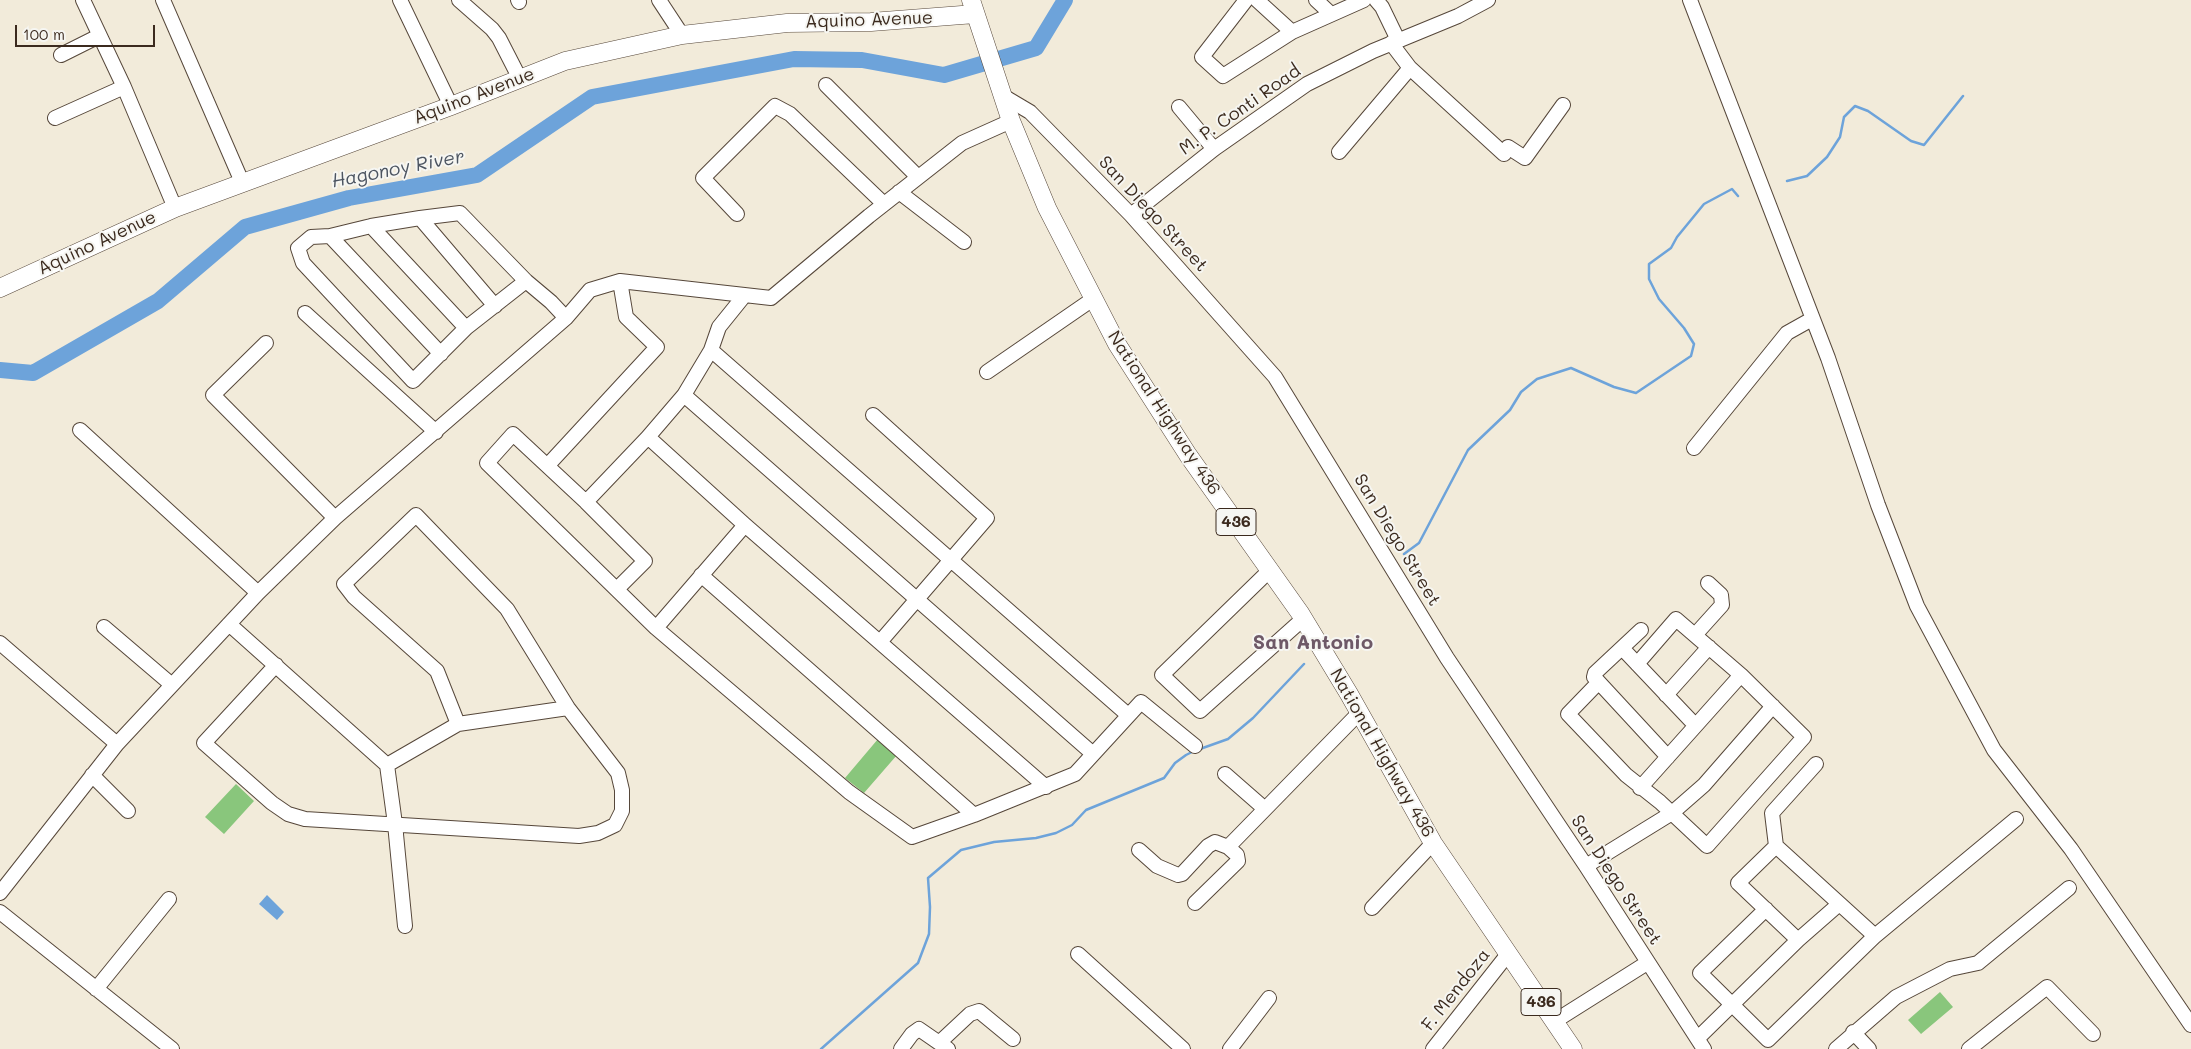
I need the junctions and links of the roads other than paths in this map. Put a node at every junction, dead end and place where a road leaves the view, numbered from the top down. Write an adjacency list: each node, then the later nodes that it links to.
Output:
1 (83, 0): 17 (street)
2 (163, 0): 33 (street)
3 (400, 0): 26 (street)
4 (459, 0): 21 (street)
5 (659, 0): 16 (street)
6 (1246, 0): 15 (street)
7 (1257, 0): 15 (street)
8 (1316, 0): 14 (street)
9 (1364, 0): 14 (street)
10 (1376, 0): 18 (street)
11 (1488, 0): 18 (street, M. P. Conti Road)
12 (1690, 0): 51 (street)
13 (973, 7): 16 (main road, Aquino Avenue); 24 (main road, National Highway 436 / 436)
14 (1331, 14): 15 (street)
15 (1292, 32)
16 (682, 35): 21 (main road, Aquino Avenue)
17 (99, 36): 19 (street); 23 (street)
18 (1394, 42): 20 (street); 30 (street, M. P. Conti Road)
19 (61, 55)
20 (1410, 68): 25 (street); 31 (street)
21 (520, 79): 26 (main road, Aquino Avenue)
22 (826, 85): 32 (street)
23 (124, 88): 28 (street); 36 (street)
24 (1003, 96): 29 (main road, National Highway 436 / 436); 38 (street, San Diego Street)
25 (1564, 105)
26 (451, 106): 33 (main road, Aquino Avenue)
27 (1179, 107): 30 (street)
28 (56, 118)
29 (1011, 121): 32 (street); 47 (main road, National Highway 436 / 436)
30 (1214, 149): 38 (street, M. P. Conti Road)
31 (1339, 152)
32 (918, 177): 34 (street)
33 (242, 182): 36 (main road, Aquino Avenue)
34 (899, 192): 35 (street); 42 (street)
35 (884, 204): 37 (street); 46 (street)
36 (175, 208): 45 (main road, Aquino Avenue)
37 (737, 214)
38 (1131, 215): 118 (street, San Diego Street)
39 (420, 218): 40 (street); 43 (street); 48 (street)
40 (371, 226): 41 (street); 52 (street)
41 (330, 236): 55 (street); 57 (street)
42 (964, 242)
43 (526, 281): 48 (street); 50 (street)
44 (620, 281): 46 (street); 50 (street); 65 (street)
45 (0, 288)
46 (744, 296): 54 (street)
47 (1093, 299): 56 (street); 70 (main road, National Highway 436 / 436)
48 (495, 306): 52 (street)
49 (305, 313): 58 (street)
50 (566, 318): 62 (street)
51 (1812, 319): 64 (street); 137 (street)
52 (466, 328): 55 (street)
53 (266, 343): 67 (street)
54 (711, 350): 59 (street); 69 (street)
55 (441, 354): 57 (street)
56 (987, 372)
57 (413, 381): 58 (street)
58 (395, 393): 62 (street)
59 (684, 395): 63 (street); 75 (street)
60 (873, 415): 69 (street)
61 (80, 430): 74 (street)
62 (436, 432): 67 (street)
63 (648, 437): 66 (street); 68 (street)
64 (1694, 448)
65 (548, 465): 66 (street); 73 (street)
66 (586, 502): 73 (street)
67 (335, 518): 74 (street)
68 (745, 525): 71 (street); 82 (street)
69 (951, 561): 75 (street); 95 (street)
70 (1270, 570): 76 (main road, National Highway 436 / 436); 76 (street)
71 (701, 575): 79 (street); 111 (street)
72 (1708, 584): 81 (street)
73 (617, 589): 79 (street)
74 (258, 593): 77 (street)
75 (916, 600): 82 (street); 100 (street)
76 (1303, 619): 94 (main road, National Highway 436 / 436)
77 (230, 624): 87 (street); 90 (street)
78 (104, 626): 90 (street)
79 (656, 628): 111 (street)
80 (1641, 630): 85 (street)
81 (1695, 635): 84 (street); 86 (street)
82 (880, 642): 106 (street)
83 (0, 643): 98 (street)
84 (1709, 647): 88 (street); 91 (street)
85 (1622, 648): 86 (street); 89 (street)
86 (1637, 664): 91 (street)
87 (276, 665): 103 (street); 113 (street)
88 (1741, 675): 92 (street); 97 (street)
89 (1598, 683): 101 (street); 107 (street)
90 (172, 685): 98 (street)
91 (1666, 695): 97 (street)
92 (1773, 706): 110 (street); 110 (street)
93 (568, 708): 96 (street); 96 (street); 113 (street)
94 (1359, 713): 108 (street); 114 (main road, National Highway 436 / 436)
95 (1128, 715): 99 (street); 100 (street)
96 (458, 724): 103 (street)
97 (1695, 725): 101 (street)
98 (117, 744): 105 (street)
99 (1195, 746)
100 (1092, 753): 106 (street)
101 (1668, 757): 107 (street)
102 (1816, 764): 115 (street)
103 (387, 765): 113 (street)
104 (1226, 774): 108 (street)
105 (92, 775): 109 (street); 120 (street)
106 (1046, 787): 111 (street)
107 (1640, 788): 110 (street)
108 (1265, 809): 116 (street)
109 (128, 811)
110 (1672, 813): 118 (street)
111 (974, 815)
112 (2016, 819): 128 (street)
113 (396, 824): 127 (street)
114 (1433, 843): 124 (street); 131 (main road, National Highway 436 / 436)
115 (1776, 846): 123 (street); 125 (street)
116 (1228, 847): 117 (street); 122 (street)
117 (1139, 850)
118 (1586, 866): 132 (street, San Diego Street)
119 (2069, 888): 138 (street)
120 (0, 893)
121 (169, 899): 133 (street)
122 (1195, 904)
123 (1838, 905): 128 (street); 129 (street)
124 (1372, 908)
125 (1766, 909): 129 (street); 135 (street)
126 (0, 912): 133 (street)
127 (405, 926)
128 (1875, 936): 135 (street)
129 (1798, 940): 135 (street)
130 (1078, 954): 145 (street)
131 (1508, 954): 136 (main road, National Highway 436 / 436); 147 (street, F. Mendoza)
132 (1648, 963): 136 (street); 141 (street, San Diego Street)
133 (96, 989): 143 (street)
134 (1269, 998): 146 (street)
135 (1732, 1005): 141 (street)
136 (1554, 1021): 148 (main road, National Highway 436 / 436)
137 (2191, 1025)
138 (1853, 1032): 149 (street); 150 (street)
139 (2093, 1034): 151 (street)
140 (1013, 1039): 142 (street)
141 (1701, 1044)
142 (944, 1046): 144 (street)
143 (172, 1049)
144 (901, 1049)
145 (1183, 1049)
146 (1230, 1049)
147 (1433, 1049)
148 (1573, 1049)
149 (1836, 1049)
150 (1869, 1049)
151 (1969, 1049)

